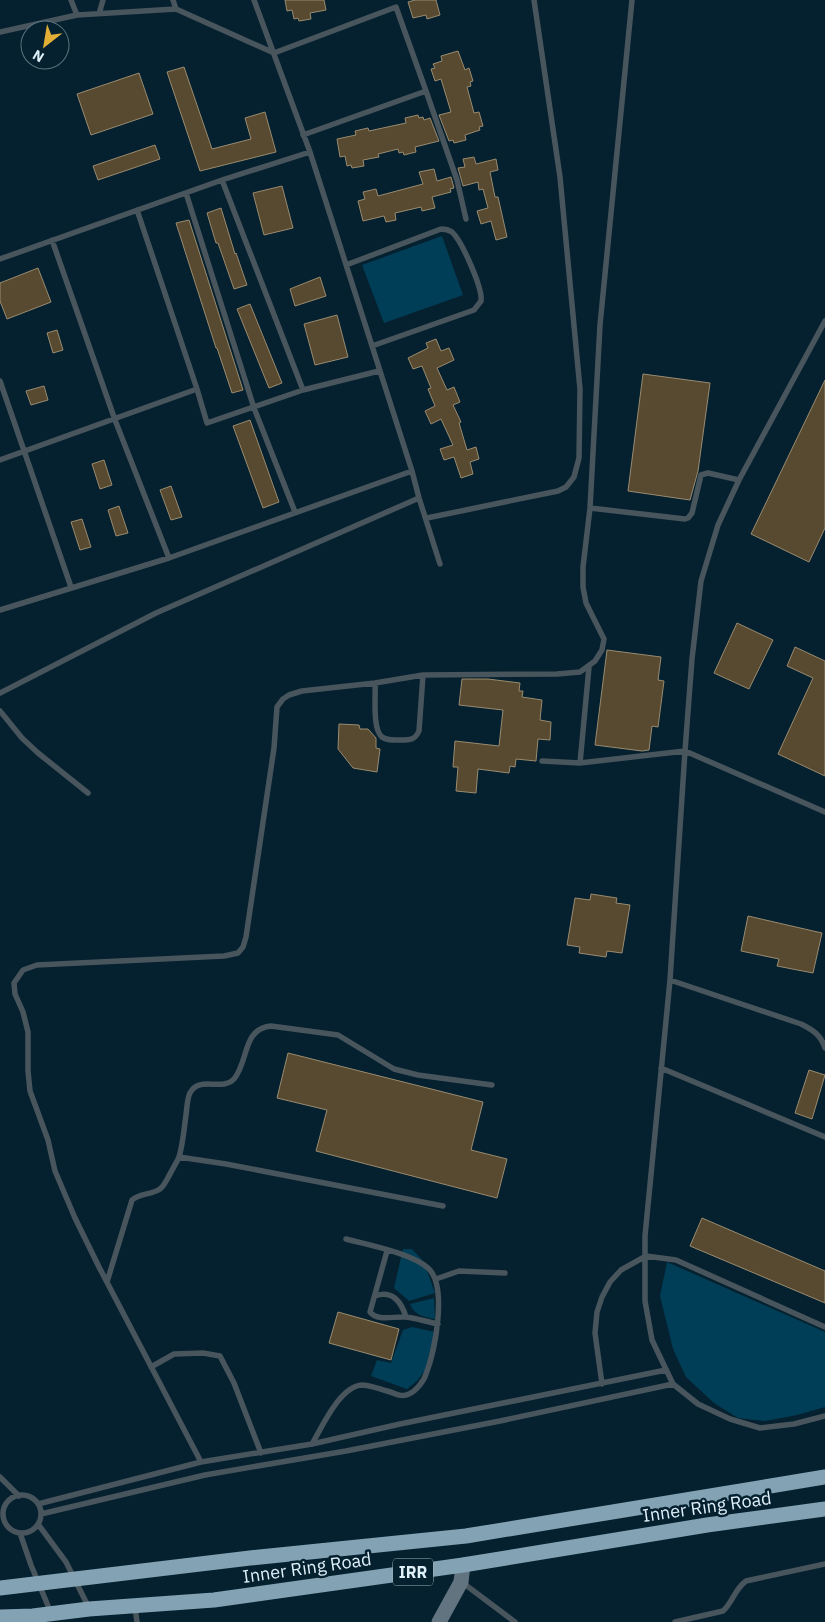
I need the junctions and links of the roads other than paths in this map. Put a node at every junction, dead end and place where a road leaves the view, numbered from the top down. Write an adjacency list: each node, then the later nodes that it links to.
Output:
1 (71, 0): 9 (lane)
2 (103, 0): 8 (lane)
3 (173, 0): 7 (lane)
4 (254, 0): 11 (lane)
5 (534, 0): 39 (lane)
6 (632, 0): 37 (lane)
7 (176, 10): 8 (lane); 11 (lane)
8 (99, 14): 9 (lane)
9 (77, 15): 10 (lane)
10 (0, 32)
11 (274, 53): 12 (lane); 13 (lane)
12 (426, 91): 13 (lane); 18 (lane)
13 (303, 135): 14 (lane)
14 (310, 152): 15 (lane); 21 (lane)
15 (222, 180): 16 (lane); 29 (lane)
16 (186, 193): 17 (lane); 30 (lane)
17 (138, 210): 19 (lane); 28 (lane)
18 (466, 219)
19 (52, 240): 20 (lane); 31 (lane)
20 (0, 260)
21 (346, 265): 25 (lane); 25 (lane)
22 (825, 321): 23 (lane)
23 (819, 334): 24 (lane); 35 (lane)
24 (825, 338)
25 (372, 346): 26 (lane)
26 (380, 371): 29 (lane); 34 (lane)
27 (0, 381): 32 (lane)
28 (197, 389): 30 (lane); 31 (lane)
29 (303, 390): 30 (lane)
30 (254, 408): 38 (lane)
31 (115, 420): 32 (lane); 40 (lane)
32 (24, 452): 33 (lane); 42 (lane)
33 (0, 460)
34 (412, 471): 36 (lane); 38 (lane)
35 (738, 480): 37 (lane); 49 (lane)
36 (419, 498): 39 (lane); 47 (lane)
37 (590, 508): 44 (lane)
38 (295, 512): 40 (lane)
39 (427, 518): 41 (lane)
40 (169, 558): 42 (lane)
41 (440, 564)
42 (71, 587): 43 (lane)
43 (0, 610)
44 (589, 667): 45 (lane); 51 (lane)
45 (423, 675): 46 (lane); 46 (lane)
46 (376, 684): 66 (lane)
47 (0, 693)
48 (0, 711): 52 (lane)
49 (685, 751): 51 (lane); 53 (lane); 54 (lane)
50 (542, 761): 51 (lane)
51 (580, 763)
52 (88, 793)
53 (825, 812)
54 (670, 980): 55 (lane); 56 (lane)
55 (825, 1048)
56 (661, 1068): 58 (lane); 63 (lane)
57 (492, 1085): 59 (lane)
58 (825, 1137)
59 (179, 1157): 60 (lane); 66 (lane)
60 (443, 1206)
61 (346, 1239): 62 (lane)
62 (387, 1251): 65 (lane); 67 (lane)
63 (646, 1256): 70 (lane); 72 (lane); 73 (lane)
64 (505, 1273): 65 (lane)
65 (436, 1279): 69 (lane)
66 (107, 1282): 71 (lane)
67 (375, 1296): 68 (lane); 68 (lane)
68 (406, 1317): 69 (lane)
69 (438, 1324): 76 (lane)
70 (825, 1327)
71 (151, 1367): 77 (lane); 78 (lane)
72 (666, 1370): 73 (lane); 74 (lane)
73 (602, 1384): 76 (lane)
74 (673, 1384): 75 (lane); 85 (lane)
75 (825, 1416)
76 (312, 1444): 77 (lane)
77 (261, 1453): 78 (lane)
78 (201, 1462): 82 (lane)
79 (0, 1477): 81 (lane)
80 (825, 1477): 90 (highway, Inner Ring Road / IRR)
81 (19, 1496): 82 (lane); 83 (lane)
82 (38, 1504): 85 (lane)
83 (2, 1508): 87 (lane)
84 (825, 1509): 89 (highway, Inner Ring Road / IRR)
85 (41, 1514): 86 (lane)
86 (38, 1524): 87 (lane); 90 (lane)
87 (20, 1533): 92 (lane)
88 (825, 1564): 101 (lane)
89 (463, 1565): 91 (street); 94 (highway, Inner Ring Road / IRR)
90 (75, 1579): 92 (highway, Inner Ring Road / IRR); 95 (lane)
91 (461, 1582): 99 (street); 100 (lane)
92 (39, 1583): 93 (highway, Inner Ring Road / IRR); 96 (lane)
93 (0, 1588)
94 (134, 1606): 95 (highway, Inner Ring Road / IRR); 98 (lane)
95 (89, 1609): 96 (highway, Inner Ring Road / IRR)
96 (51, 1613): 97 (highway, Inner Ring Road / IRR)
97 (0, 1617)
98 (136, 1622)
99 (439, 1622)
100 (515, 1622)
101 (676, 1622)

